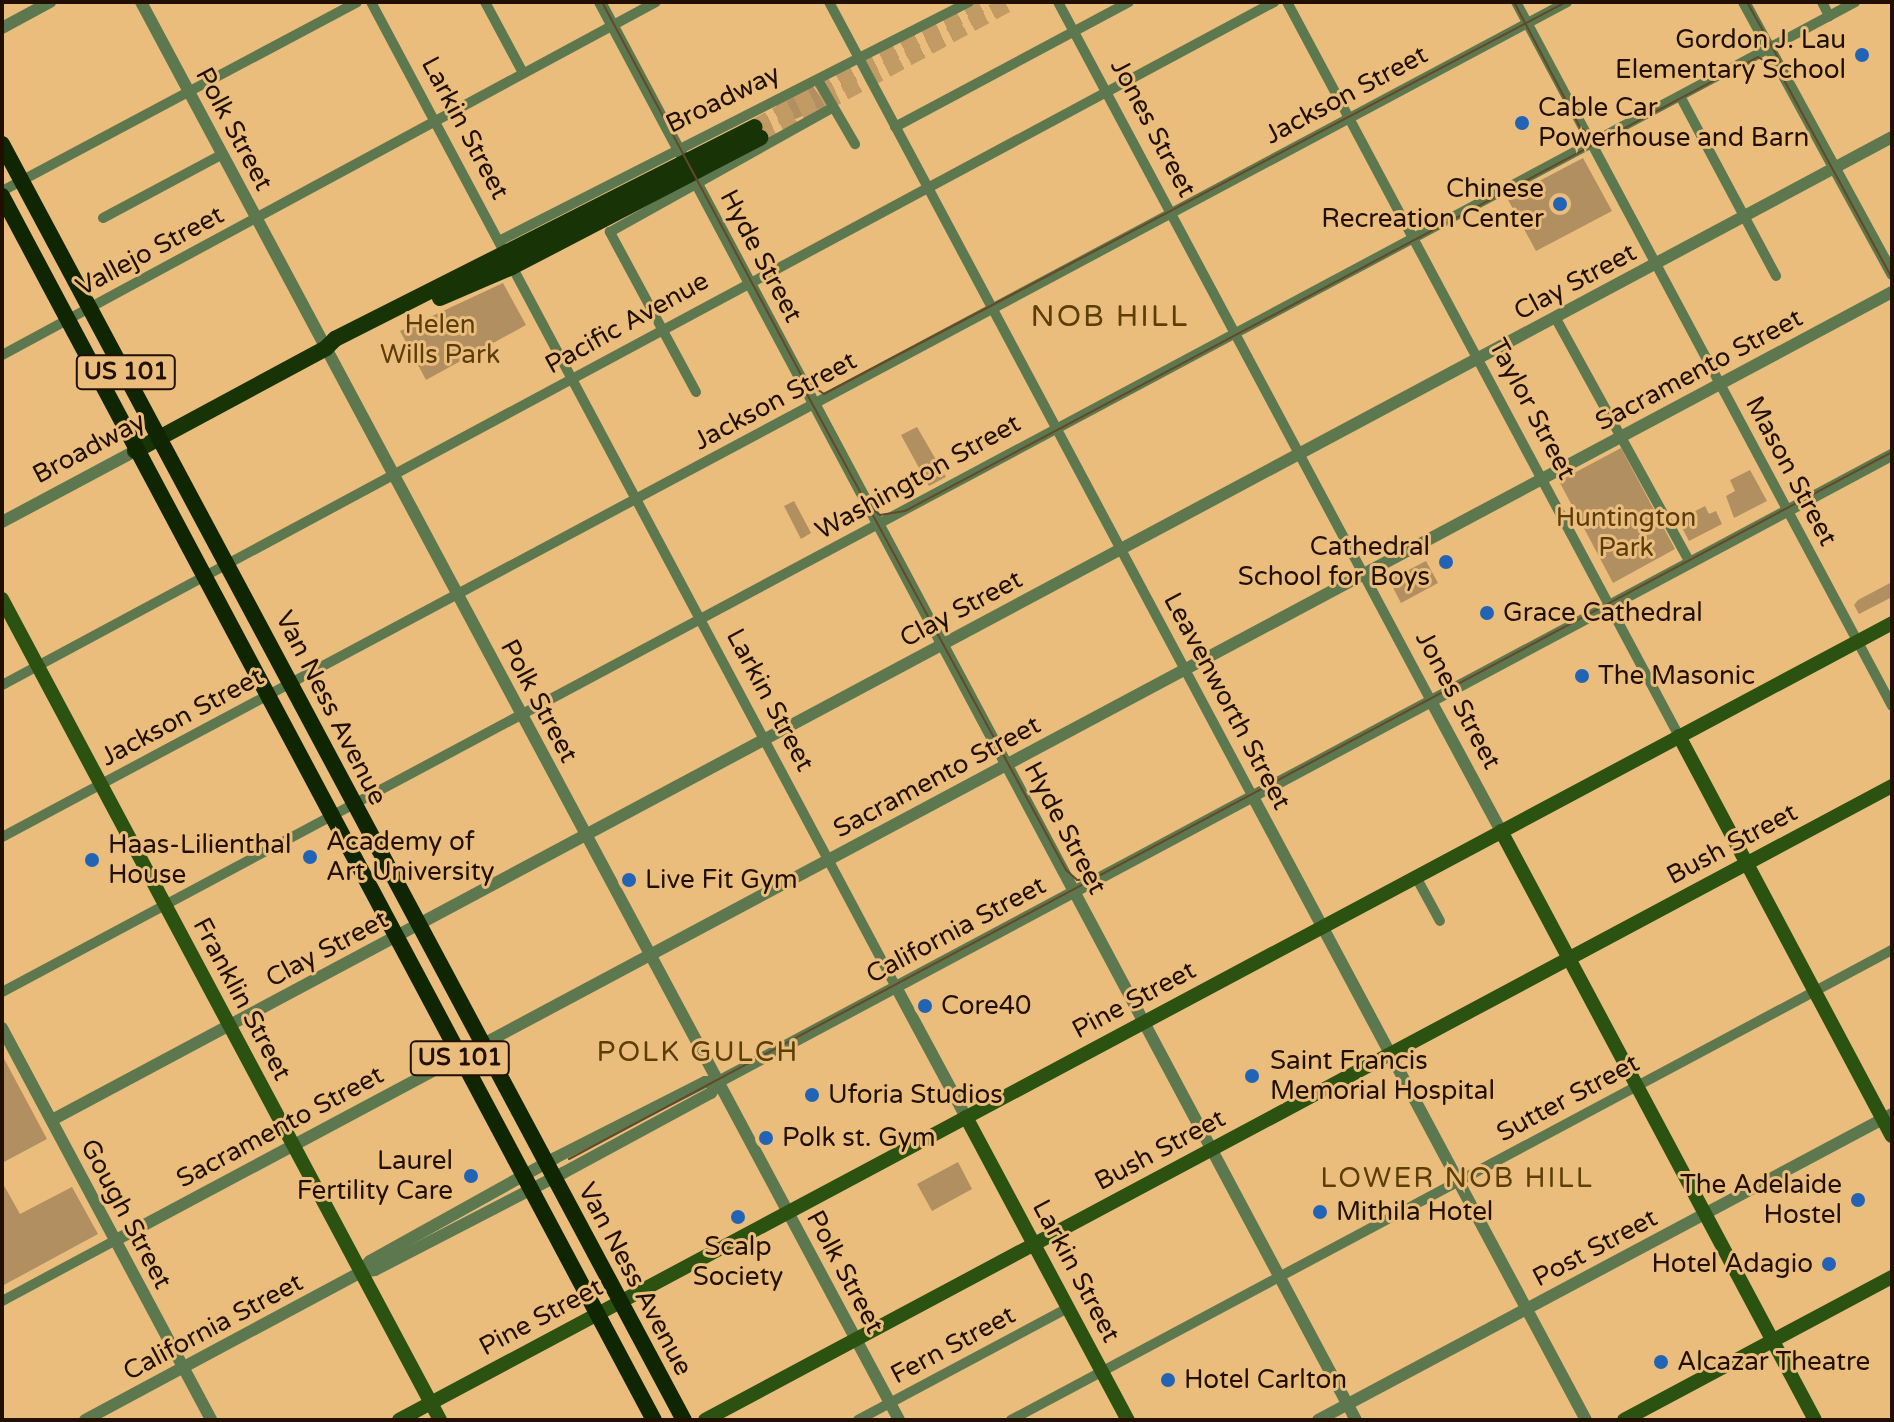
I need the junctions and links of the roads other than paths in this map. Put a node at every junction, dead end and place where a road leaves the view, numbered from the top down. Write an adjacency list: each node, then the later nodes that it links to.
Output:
1 (50, 2): 22 (street)
2 (141, 2): 28 (street, Polk Street)
3 (357, 2): 28 (street)
4 (371, 2): 33 (street, Larkin Street)
5 (485, 2): 26 (street)
6 (600, 2): 21 (street, Hyde Street)
7 (656, 2): 21 (street, Vallejo Street)
8 (829, 2): 25 (street, Leavenworth Street)
9 (969, 2): 25 (street, Broadway)
10 (1058, 2): 23 (street, Jones Street)
11 (1129, 2): 23 (street)
12 (1274, 2): 29 (street, Pacific Avenue)
13 (1287, 2): 32 (street, Taylor Street)
14 (1516, 2): 20 (street, Mason Street)
15 (1567, 2): 20 (street, Jackson Street)
16 (1744, 2): 24 (street)
17 (1822, 2): 19 (street)
18 (1855, 2): 19 (street, Washington Street)
19 (1829, 16): 24 (street, Washington Street)
20 (1527, 23): 32 (street, Jackson Street); 39 (street, Mason Street)
21 (613, 25): 26 (street, Vallejo Street); 40 (street, Hyde Street)
22 (2, 28)
23 (1074, 31): 29 (street, Jones Street); 34 (street)
24 (1769, 48): 30 (street, Washington Street); 42 (street)
25 (860, 60): 27 (street, Broadway); 34 (street, Leavenworth Street)
26 (523, 73): 33 (street, Vallejo Street)
27 (819, 82): 31 (street); 40 (street, Broadway)
28 (189, 92): 41 (street, Polk Street); 43 (street)
29 (1106, 92): 45 (street, Pacific Avenue); 47 (street, Jones Street)
30 (1680, 96): 39 (street, Washington Street); 48 (street)
31 (832, 108): 38 (street); 44 (street)
32 (1350, 118): 47 (street, Jackson Street); 51 (street, Taylor Street)
33 (435, 122): 50 (street, Vallejo Street); 52 (street, Larkin Street)
34 (895, 127): 45 (street, Leavenworth Street)
35 (757, 132): 52 (main road, Broadway)
36 (1892, 137): 42 (street, Clay Street)
37 (2, 144): 43 (highway, Van Ness Avenue / US 101)
38 (855, 144)
39 (1591, 144): 51 (street, Washington Street); 53 (street, Mason Street)
40 (680, 151): 44 (street, Hyde Street); 52 (street, Broadway)
41 (223, 154): 49 (street); 50 (street, Polk Street)
42 (1834, 168): 48 (street, Clay Street); 54 (street)
43 (21, 181): 46 (street); 58 (highway, Van Ness Avenue / US 101)
44 (696, 181): 56 (street, Hyde Street); 62 (street)
45 (927, 187): 56 (street, Pacific Avenue); 59 (street, Leavenworth Street)
46 (2, 194): 61 (highway, Van Ness Avenue / US 101)
47 (1171, 214): 59 (street, Jackson Street); 63 (street, Jones Street)
48 (1745, 216): 53 (street, Clay Street); 55 (street)
49 (103, 218)
50 (257, 219): 58 (street, Vallejo Street); 64 (street, Polk Street)
51 (1413, 238): 63 (street, Washington Street); 66 (street, Taylor Street)
52 (506, 255): 64 (main road, Broadway); 67 (street, Larkin Street)
53 (1655, 264): 60 (street, Clay Street); 68 (street, Mason Street)
54 (1892, 274)
55 (1776, 276)
56 (750, 281): 62 (street, Pacific Avenue); 70 (street, Hyde Street)
57 (1892, 292): 68 (street, Sacramento Street)
58 (91, 308): 61 (street, Vallejo Street); 72 (highway, Van Ness Avenue / US 101)
59 (993, 309): 70 (street, Jackson Street); 71 (street, Leavenworth Street)
60 (1555, 317): 66 (street, Clay Street); 73 (street)
61 (66, 321): 65 (street, Vallejo Street); 74 (highway, Van Ness Avenue / US 101)
62 (660, 329): 67 (street, Pacific Avenue); 69 (street)
63 (1234, 331): 71 (street, Washington Street); 75 (street, Jones Street)
64 (326, 348): 72 (main road, Broadway); 77 (street, Polk Street)
65 (2, 355)
66 (1477, 359): 75 (street, Clay Street); 78 (street, Taylor Street)
67 (571, 378): 77 (street, Pacific Avenue); 79 (street, Larkin Street)
68 (1719, 384): 73 (street, Sacramento Street); 80 (street, Mason Street)
69 (696, 392)
70 (816, 404): 79 (street, Jackson Street); 82 (street, Hyde Street)
71 (1056, 427): 82 (street, Washington Street); 83 (street, Leavenworth Street)
72 (160, 437): 74 (main road, Broadway); 85 (highway, Van Ness Avenue / US 101)
73 (1621, 437): 78 (street, Sacramento Street); 84 (street)
74 (135, 451): 81 (street, Broadway); 87 (highway, Van Ness Avenue / US 101)
75 (1299, 454): 83 (street, Clay Street); 86 (street, Jones Street)
76 (1892, 455): 80 (street, California Street)
77 (393, 475): 85 (street, Pacific Avenue); 88 (street, Polk Street)
78 (1542, 479): 86 (street, Sacramento Street); 90 (street, Taylor Street)
79 (636, 500): 88 (street, Jackson Street); 91 (street, Larkin Street)
80 (1788, 511): 84 (street, California Street); 93 (street, Mason Street)
81 (2, 522)
82 (879, 524): 91 (street, Washington Street); 94 (street, Hyde Street)
83 (1121, 549): 94 (street, Clay Street); 96 (street, Leavenworth Street)
84 (1690, 563): 90 (street, California Street)
85 (227, 564): 87 (street, Pacific Avenue); 98 (highway, Van Ness Avenue / US 101)
86 (1364, 574): 96 (street, Sacramento Street); 100 (street, Jones Street)
87 (205, 576): 95 (street, Pacific Avenue); 99 (highway, Van Ness Avenue / US 101)
88 (458, 596): 98 (street, Jackson Street); 102 (street, Polk Street)
89 (2, 599): 95 (main road, Franklin Street)
90 (1609, 606): 100 (street, California Street); 103 (street, Taylor Street)
91 (700, 620): 102 (street, Washington Street); 104 (street, Larkin Street)
92 (1892, 623): 93 (main road, Pine Street)
93 (1857, 641): 101 (street, Mason Street); 103 (main road, Pine Street)
94 (943, 644): 104 (street, Clay Street); 105 (street, Hyde Street)
95 (37, 665): 97 (street, Pacific Avenue); 106 (main road, Franklin Street)
96 (1185, 670): 105 (street, Sacramento Street); 108 (street, Leavenworth Street)
97 (2, 685)
98 (290, 685): 99 (street, Jackson Street); 109 (highway, Van Ness Avenue / US 101)
99 (267, 696): 106 (street, Jackson Street); 110 (highway, Van Ness Avenue / US 101)
100 (1431, 701): 108 (street, California Street); 111 (street, Jones Street)
101 (1892, 706)
102 (522, 715): 109 (street, Washington Street); 112 (street, Polk Street)
103 (1679, 736): 111 (main road, Pine Street); 115 (main road, Taylor Street)
104 (764, 740): 112 (street, Clay Street); 114 (street, Larkin Street)
105 (1007, 765): 114 (street, Sacramento Street); 117 (street, Hyde Street)
106 (101, 785): 113 (street, Jackson Street); 118 (main road, Franklin Street)
107 (1892, 786): 115 (main road, Bush Street)
108 (1253, 797): 117 (street, California Street); 121 (street, Leavenworth Street)
109 (354, 805): 110 (street, Washington Street); 120 (highway, Van Ness Avenue / US 101)
110 (333, 816): 118 (street, Washington Street); 122 (highway, Van Ness Avenue / US 101)
111 (1501, 831): 116 (main road, Pine Street); 125 (main road, Jones Street)
112 (586, 835): 120 (street, Clay Street); 124 (street, Polk Street)
113 (2, 837)
114 (828, 860): 124 (street, Sacramento Street); 126 (street, Larkin Street)
115 (1747, 864): 125 (main road, Bush Street); 127 (main road, Taylor Street)
116 (1416, 877): 119 (street); 121 (main road, Pine Street)
117 (1075, 892): 126 (street, California Street); 129 (street, Hyde Street)
118 (166, 905): 128 (street, Washington Street); 130 (main road, Franklin Street)
119 (1440, 921)
120 (420, 924): 122 (street, Clay Street); 132 (highway, Van Ness Avenue / US 101)
121 (1322, 927): 129 (main road, Pine Street); 133 (street, Leavenworth Street)
122 (398, 936): 130 (street, Clay Street); 134 (highway, Van Ness Avenue / US 101)
123 (1892, 950): 127 (street, Sutter Street)
124 (650, 955): 132 (street, Sacramento Street); 135 (street, Polk Street)
125 (1568, 959): 133 (main road, Bush Street); 136 (main road, Jones Street)
126 (896, 987): 135 (street, California Street); 138 (street, Larkin Street)
127 (1815, 991): 136 (street, Sutter Street); 137 (main road, Taylor Street)
128 (2, 992)
129 (1144, 1022): 138 (main road, Pine Street); 142 (street, Hyde Street)
130 (229, 1025): 139 (street, Clay Street); 141 (main road, Franklin Street)
131 (2, 1028): 139 (street, Gough Street)
132 (482, 1045): 134 (street, Sacramento Street); 143 (highway, Van Ness Avenue / US 101)
133 (1390, 1054): 142 (main road, Bush Street); 144 (street, Leavenworth Street)
134 (459, 1057): 141 (street, Sacramento Street); 145 (highway, Van Ness Avenue / US 101)
135 (718, 1082): 143 (street, California Street); 146 (street, Polk Street)
136 (1636, 1086): 144 (street, Sutter Street); 147 (main road, Jones Street)
137 (1887, 1116): 140 (main road, Taylor Street); 147 (street, Post Street)
138 (966, 1117): 146 (main road, Pine Street); 149 (main road, Larkin Street)
139 (52, 1120): 148 (street, Gough Street)
140 (1892, 1136)
141 (293, 1145): 148 (street, Sacramento Street); 150 (main road, Franklin Street)
142 (1212, 1149): 149 (main road, Bush Street); 151 (street, Hyde Street)
143 (550, 1171): 145 (street, California Street); 154 (highway, Van Ness Avenue / US 101)
144 (1458, 1181): 151 (street, Sutter Street); 156 (street, Leavenworth Street)
145 (528, 1183): 150 (street, California Street); 157 (highway, Van Ness Avenue / US 101)
146 (788, 1212): 154 (main road, Pine Street); 158 (street, Polk Street)
147 (1705, 1214): 156 (street, Post Street); 159 (main road, Jones Street)
148 (116, 1240): 153 (street, Sacramento Street); 160 (street, Gough Street)
149 (1034, 1244): 155 (main road, Larkin Street); 158 (main road, Bush Street)
150 (361, 1272): 160 (street, California Street); 162 (main road, Franklin Street)
151 (1280, 1277): 161 (street, Sutter Street); 164 (street, Hyde Street)
152 (1892, 1277): 159 (main road)
153 (2, 1301)
154 (620, 1302): 157 (main road, Pine Street); 170 (highway, Van Ness Avenue / US 101)
155 (1068, 1308): 161 (main road, Larkin Street); 163 (street, Fern Street)
156 (1527, 1309): 164 (street, Post Street); 178 (street, Leavenworth Street)
157 (598, 1314): 162 (main road, Pine Street); 169 (highway, Van Ness Avenue / US 101)
158 (856, 1340): 163 (street, Polk Street); 171 (main road, Bush Street)
159 (1772, 1341): 179 (main road); 180 (main road, Jones Street)
160 (183, 1368): 165 (street, California Street); 166 (street, Gough Street)
161 (1102, 1371): 174 (street, Sutter Street); 175 (main road, Larkin Street)
162 (431, 1403): 167 (main road, Pine Street); 168 (main road, Franklin Street)
163 (890, 1403): 172 (street, Fern Street); 173 (street, Polk Street)
164 (1348, 1404): 176 (street, Post Street); 177 (street, Hyde Street)
165 (85, 1420)
166 (211, 1420)
167 (399, 1420)
168 (440, 1420)
169 (654, 1420)
170 (684, 1420)
171 (705, 1420)
172 (858, 1420)
173 (899, 1420)
174 (1011, 1420)
175 (1128, 1420)
176 (1318, 1420)
177 (1356, 1420)
178 (1586, 1420)
179 (1624, 1420)
180 (1815, 1420)

